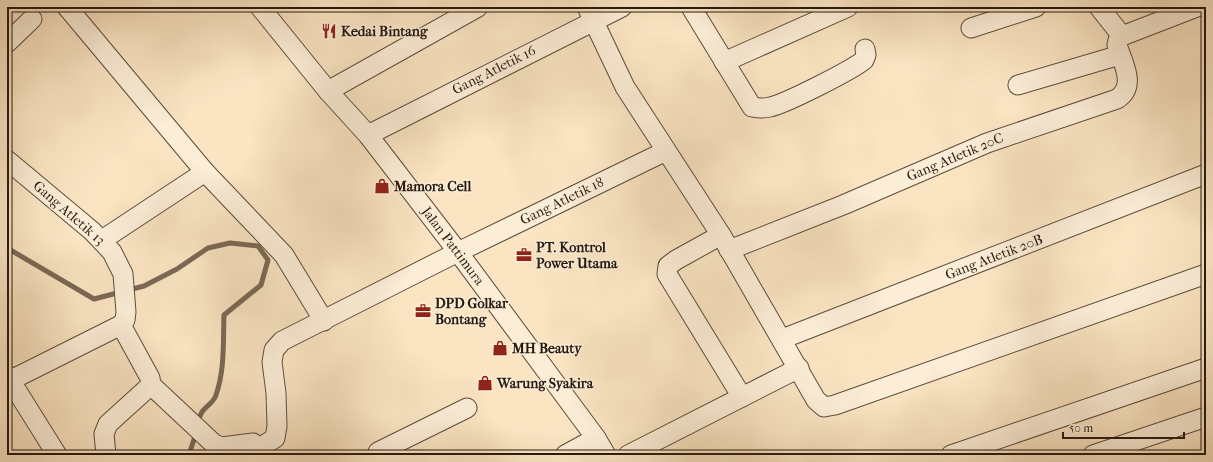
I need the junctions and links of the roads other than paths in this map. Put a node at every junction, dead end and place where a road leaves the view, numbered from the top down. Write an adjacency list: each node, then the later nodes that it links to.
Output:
1 (67, 7): 22 (street)
2 (260, 7): 18 (street, Jalan Pattimura)
3 (478, 7): 18 (street)
4 (622, 7): 10 (street, Gang Atletik 16)
5 (691, 7): 16 (street)
6 (848, 7): 16 (street)
7 (1036, 7): 12 (street)
8 (1099, 7): 14 (street)
9 (1197, 7): 14 (street)
10 (590, 13): 19 (street, Gang Atletik 16); 20 (street)
11 (32, 19): 13 (street)
12 (971, 28)
13 (7, 43)
14 (1121, 46): 17 (street); 25 (street, Gang Atletik 20C)
15 (865, 49): 16 (street)
16 (724, 62)
17 (1018, 85)
18 (328, 91): 19 (street, Jalan Pattimura)
19 (368, 134): 26 (street, Jalan Pattimura)
20 (666, 151): 25 (street); 26 (street, Gang Atletik 18)
21 (7, 160): 24 (street, Gang Atletik 13)
22 (205, 172): 24 (street); 29 (street)
23 (1206, 174): 30 (street, Gang Atletik 20B)
24 (102, 240): 28 (street, Gang Atletik 13)
25 (725, 242): 30 (street); 35 (street)
26 (458, 252): 29 (street, Gang Atletik 18); 38 (street, Jalan Pattimura)
27 (1206, 274): 31 (street)
28 (124, 318): 33 (street); 34 (street)
29 (324, 321): 39 (street, Gang Atletik 18)
30 (782, 339): 31 (street)
31 (799, 368): 35 (street)
32 (1206, 368): 46 (street)
33 (9, 378): 41 (street)
34 (151, 385): 39 (street); 42 (street)
35 (742, 397): 45 (street)
36 (467, 408): 40 (street)
37 (1206, 417): 47 (street)
38 (596, 438): 43 (street); 44 (street, Jalan Pattimura)
39 (259, 452)
40 (375, 454)
41 (57, 455)
42 (106, 455)
43 (565, 455)
44 (606, 455)
45 (628, 455)
46 (951, 455)
47 (1094, 455)

